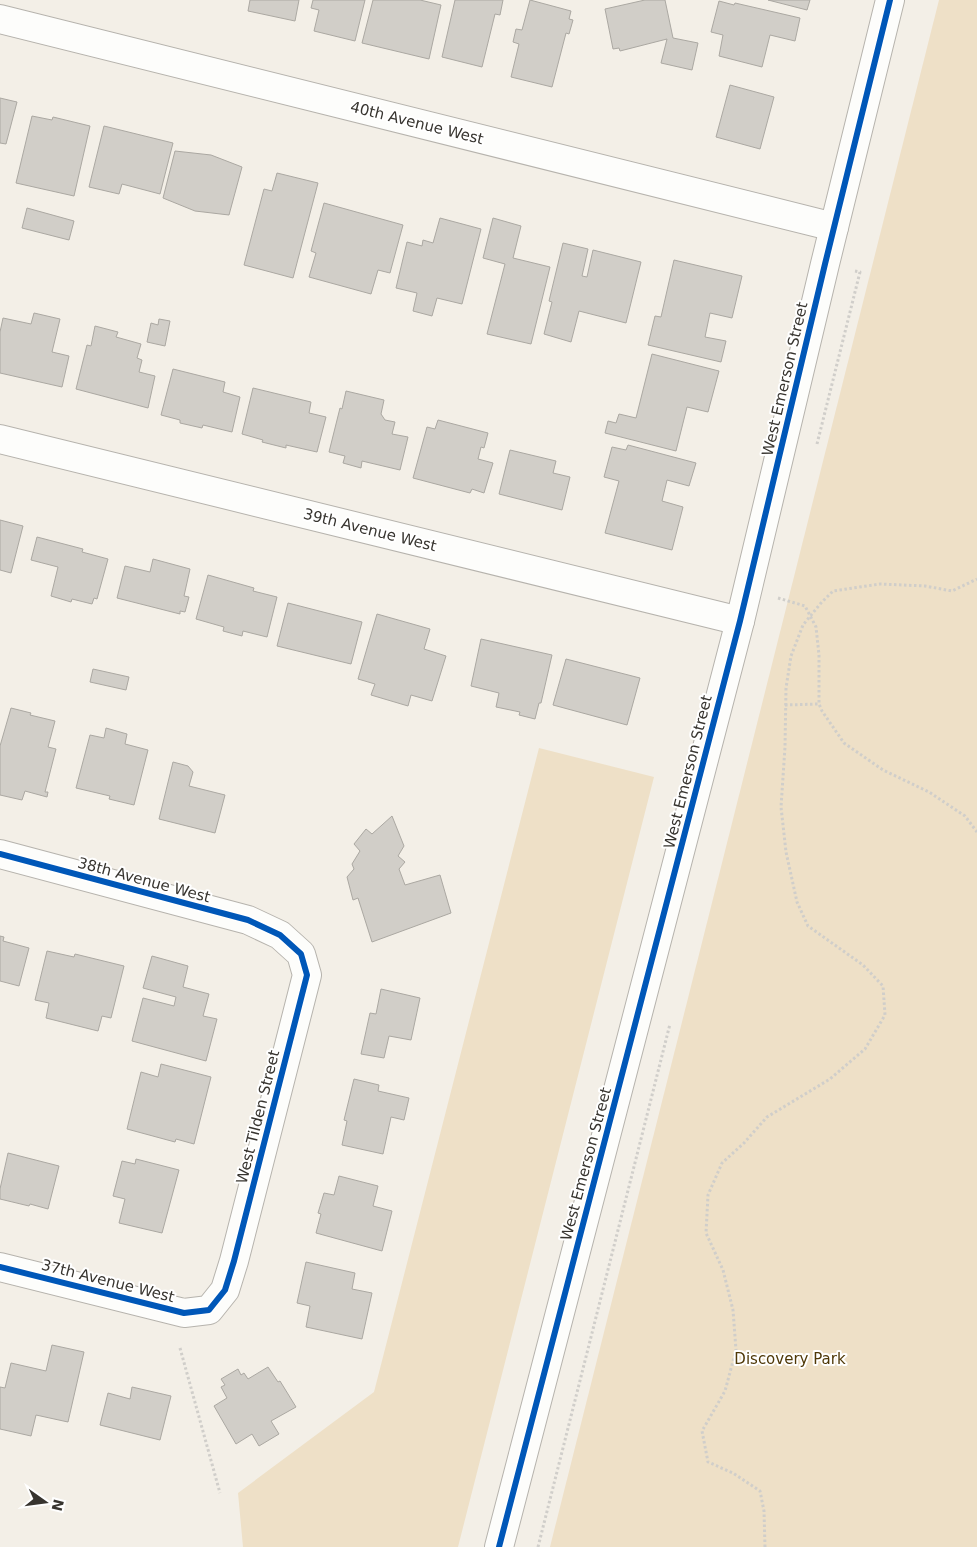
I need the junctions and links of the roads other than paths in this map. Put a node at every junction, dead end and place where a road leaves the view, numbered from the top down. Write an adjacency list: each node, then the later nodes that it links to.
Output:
1 (890, 0): 3 (street, West Emerson Street)
2 (0, 19): 3 (street, 40th Avenue West)
3 (834, 227): 5 (street, West Emerson Street)
4 (0, 440): 5 (street, 39th Avenue West)
5 (740, 621): 10 (street, West Emerson Street)
6 (0, 854): 7 (street, 38th Avenue West)
7 (280, 935): 9 (street, West Tilden Street)
8 (0, 1267): 9 (street, 37th Avenue West)
9 (210, 1310)
10 (499, 1547)

